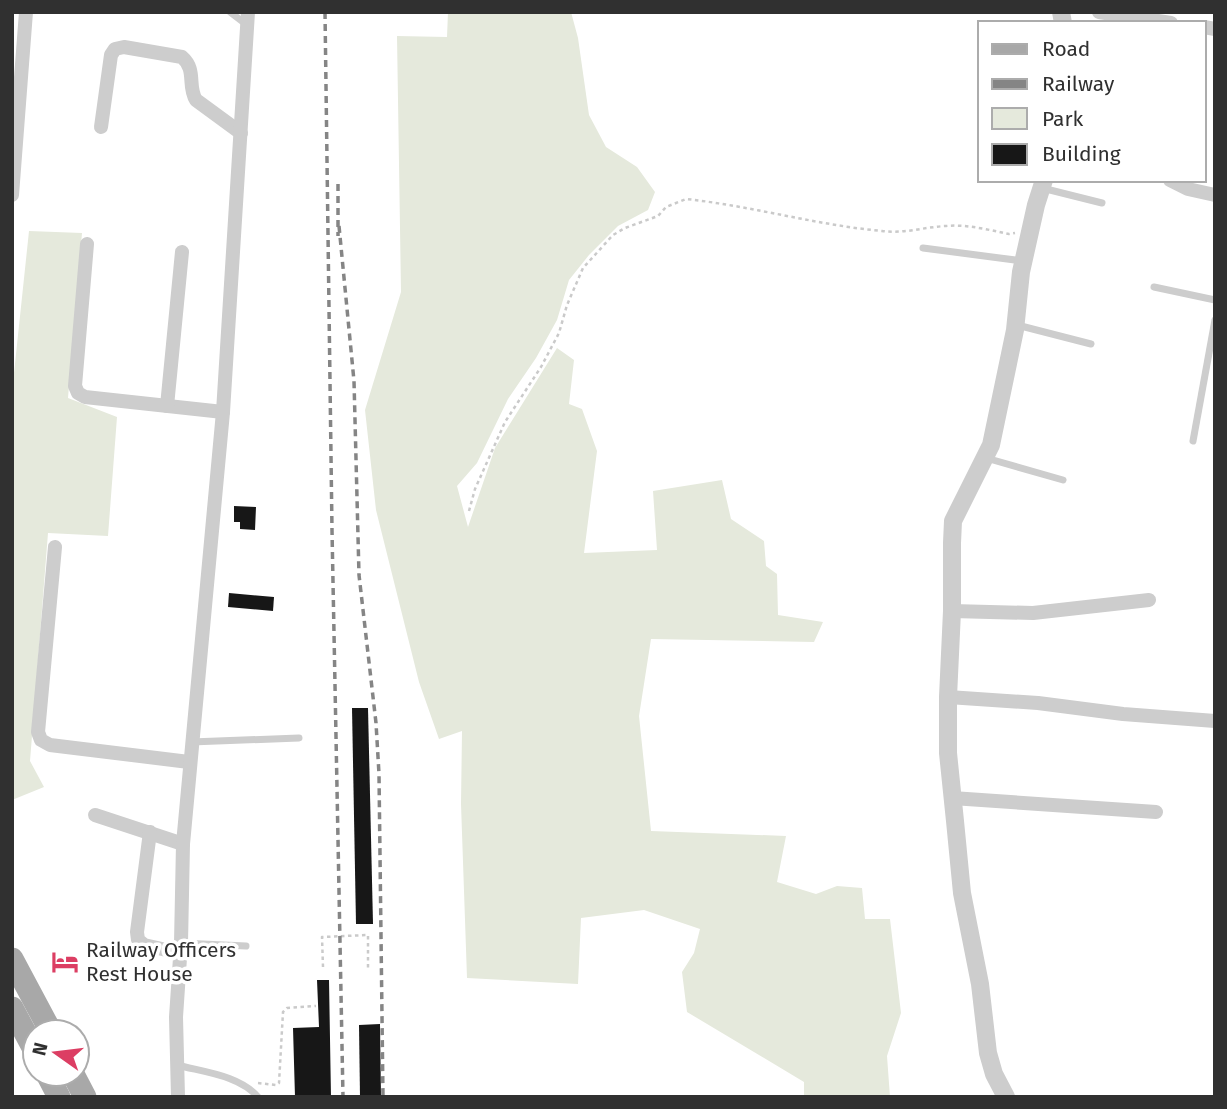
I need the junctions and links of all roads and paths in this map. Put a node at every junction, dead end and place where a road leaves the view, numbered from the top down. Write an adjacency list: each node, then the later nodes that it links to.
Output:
1 (26, 12): 10 (street)
2 (230, 12): 4 (lane)
3 (1099, 12): 5 (street)
4 (248, 19): 7 (street)
5 (1158, 21)
6 (102, 127): 7 (street)
7 (241, 133): 24 (street)
8 (1174, 182): 11 (street)
9 (1043, 184): 12 (lane); 13 (street)
10 (12, 195)
11 (1215, 195)
12 (1102, 203)
13 (1031, 229): 17 (street); 28 (path)
14 (87, 244): 23 (street)
15 (923, 248): 17 (lane)
16 (182, 252): 23 (street)
17 (1024, 261): 21 (street)
18 (1154, 287): 19 (lane)
19 (1215, 300)
20 (1215, 320): 25 (lane)
21 (1015, 324): 22 (lane); 26 (street)
22 (1091, 344)
23 (167, 406): 24 (street)
24 (223, 412): 35 (street)
25 (1193, 441)
26 (984, 457): 27 (lane); 31 (street)
27 (1063, 480)
28 (469, 511)
29 (55, 547): 36 (street)
30 (1149, 600): 31 (street)
31 (952, 611): 32 (street)
32 (948, 697): 33 (street); 37 (street)
33 (1215, 721)
34 (299, 738): 35 (lane)
35 (191, 742): 36 (street)
36 (189, 762): 41 (street)
37 (952, 798): 38 (street); 55 (street)
38 (1156, 812)
39 (95, 815): 40 (street)
40 (150, 832): 41 (street); 43 (street)
41 (183, 844): 43 (street)
42 (246, 946): 43 (lane)
43 (181, 948): 51 (street)
44 (12, 959): 49 (main road)
45 (323, 967): 46 (path)
46 (368, 969)
47 (316, 1006): 52 (path)
48 (12, 1008): 50 (main road)
49 (44, 1018)
50 (21, 1025)
51 (177, 1065): 53 (street); 54 (lane)
52 (251, 1081)
53 (178, 1097)
54 (258, 1097)
55 (1006, 1097)

